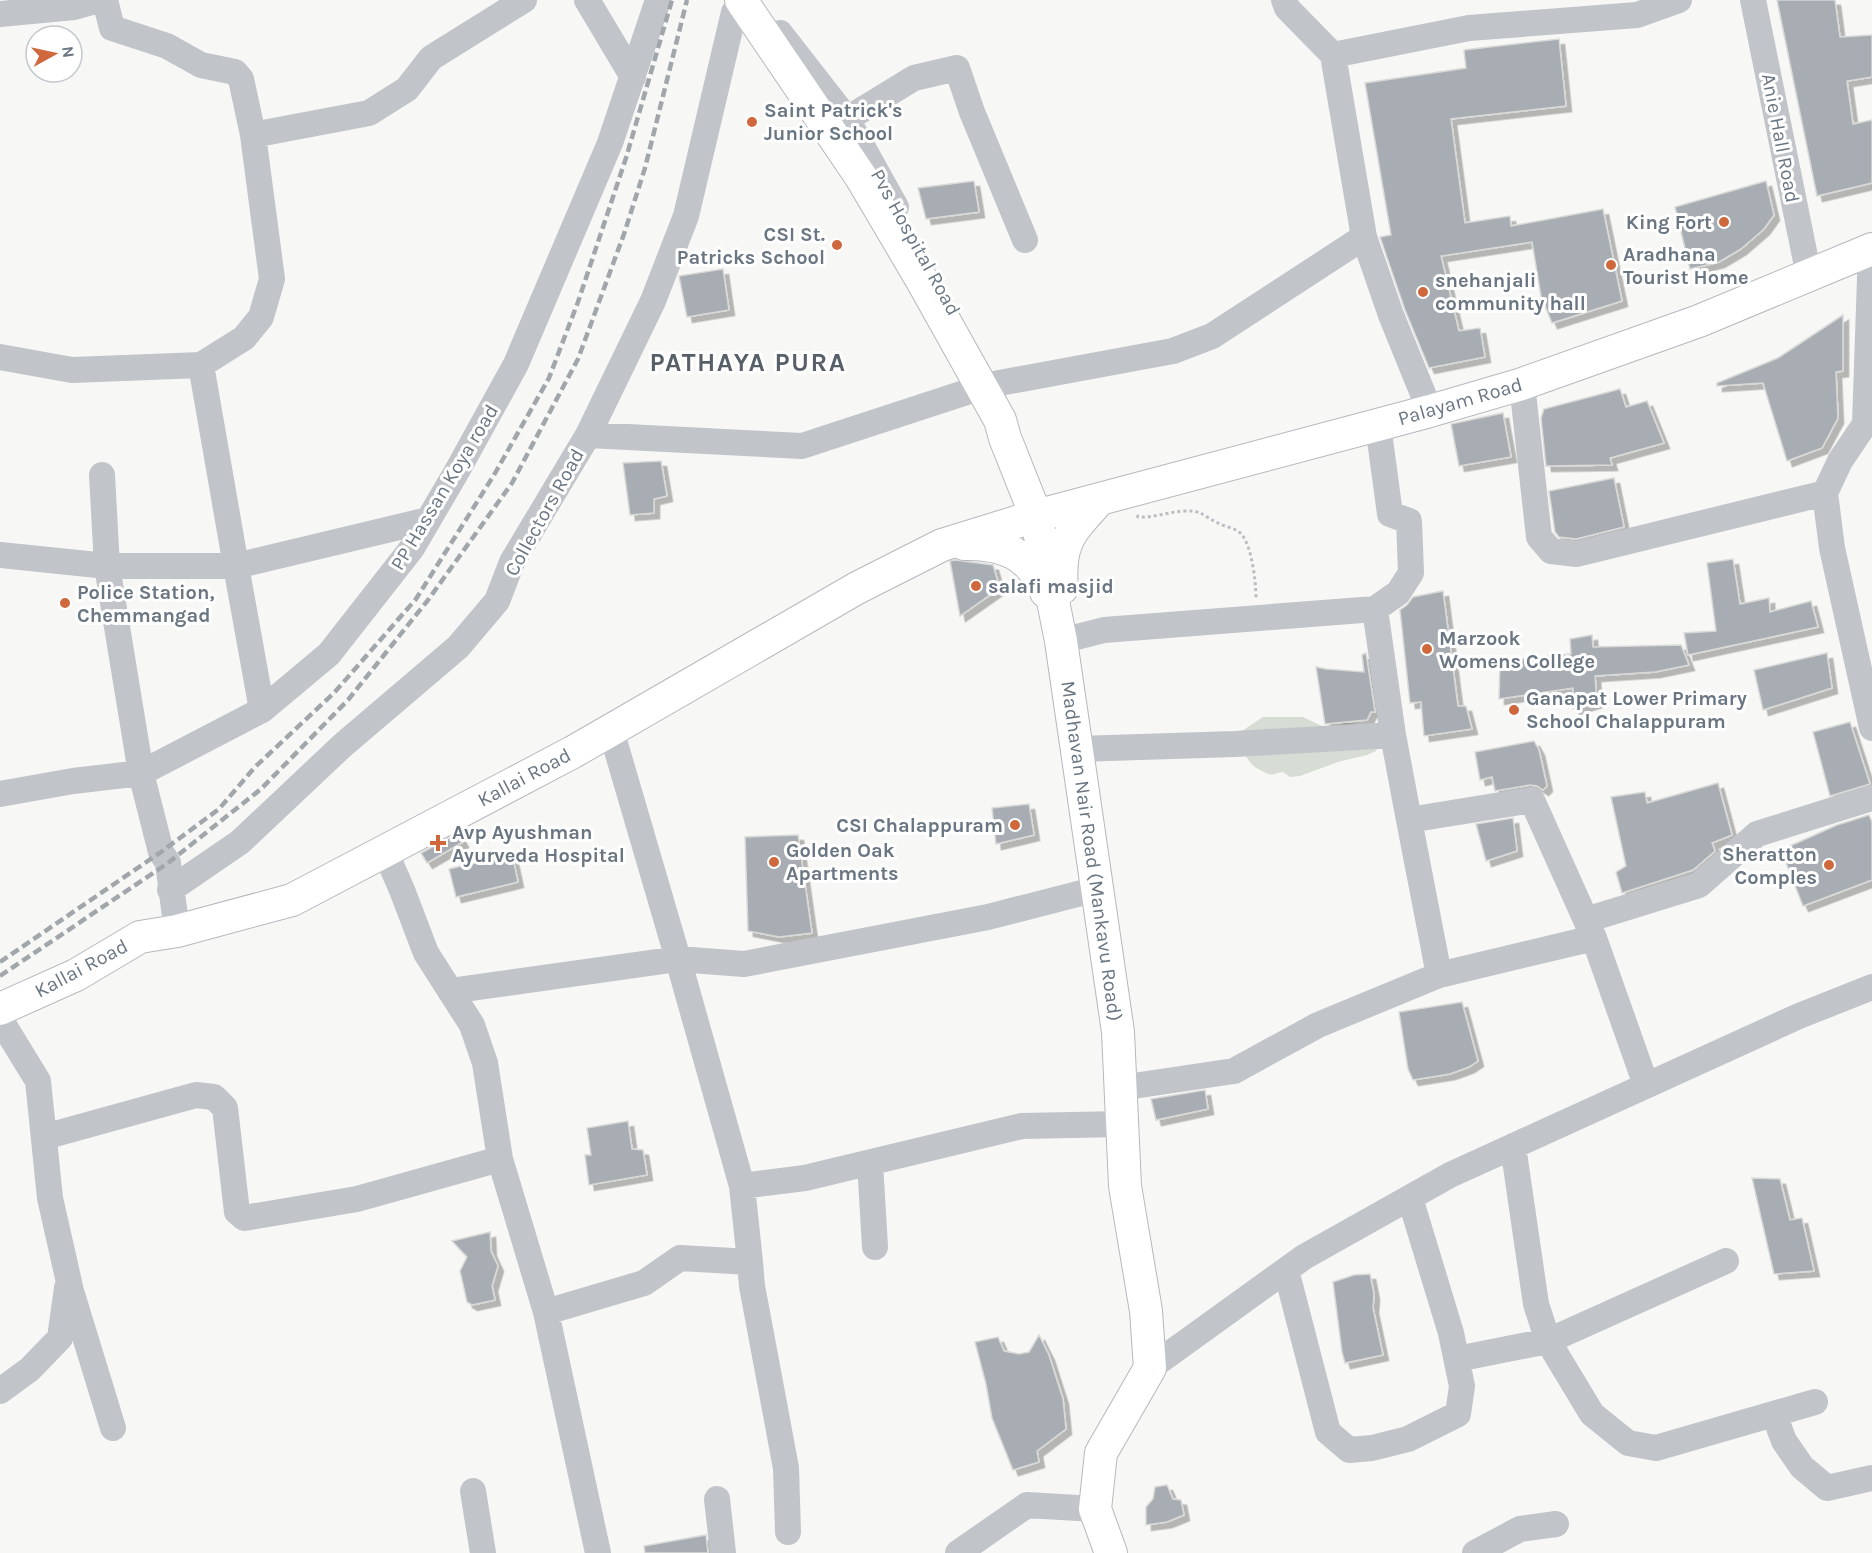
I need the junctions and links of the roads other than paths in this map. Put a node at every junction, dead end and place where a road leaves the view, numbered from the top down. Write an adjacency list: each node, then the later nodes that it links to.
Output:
1 (99, 0): 11 (street)
2 (105, 0): 15 (street)
3 (524, 0): 15 (street)
4 (587, 0): 13 (street)
5 (658, 0): 13 (street, PP Hassan Koya road)
6 (759, 0): 14 (street, Pvs Hospital Road)
7 (1284, 0): 12 (street)
8 (1679, 0): 12 (street)
9 (1753, 0): 19 (street, Anie Hall Road)
10 (735, 4): 24 (street, Pvs Hospital Road); 28 (main road, Madhavan Nair Road (Mankavu Road)); 29 (street, Collectors Road)
11 (0, 14)
12 (1333, 55): 16 (street)
13 (633, 77): 34 (street, PP Hassan Koya road)
14 (847, 119): 17 (street); 22 (street, Pvs Hospital Road)
15 (254, 135): 21 (street)
16 (1364, 237): 22 (street); 25 (street)
17 (1025, 240)
18 (1872, 249): 19 (main road, Palayam Road); 26 (street)
19 (1809, 276): 23 (main road, Palayam Road)
20 (0, 357): 21 (street)
21 (201, 365): 38 (street)
22 (994, 384): 28 (street, Pvs Hospital Road)
23 (1522, 384): 25 (main road, Palayam Road); 31 (street)
24 (967, 392): 28 (street, Pvs Hospital Road); 29 (street)
25 (1430, 411): 27 (main road, Palayam Road)
26 (1869, 424): 31 (street)
27 (1378, 425): 32 (main road, Palayam Road); 40 (street)
28 (1003, 429): 33 (main road, Madhavan Nair Road (Mankavu Road)); 35 (main road)
29 (588, 435): 53 (street, Collectors Road)
30 (102, 475): 37 (street)
31 (1825, 493): 43 (street)
32 (1099, 500): 33 (main road, Palayam Road); 41 (main road)
33 (1036, 516): 35 (main road, Kallai Road); 39 (main road, Madhavan Nair Road (Mankavu Road))
34 (428, 520): 38 (street); 42 (street, PP Hassan Koya road)
35 (942, 545): 39 (main road); 44 (main road, Kallai Road)
36 (0, 555): 37 (street)
37 (107, 566): 38 (street); 47 (street)
38 (236, 566): 42 (street)
39 (1053, 609): 41 (main road, Madhavan Nair Road (Mankavu Road))
40 (1375, 609): 41 (street); 45 (street)
41 (1061, 641): 46 (main road, Madhavan Nair Road (Mankavu Road))
42 (262, 710): 47 (street, PP Hassan Koya road)
43 (1872, 728)
44 (611, 730): 51 (main road, Kallai Road); 56 (street)
45 (1393, 735): 46 (street); 50 (street)
46 (1077, 749): 52 (main road, Madhavan Nair Road (Mankavu Road))
47 (141, 773): 48 (street, PP Hassan Koya road); 53 (street)
48 (0, 794)
49 (1872, 798): 54 (street)
50 (1409, 820): 54 (street); 57 (street)
51 (385, 851): 55 (main road, Kallai Road); 59 (street)
52 (1097, 889): 56 (street); 63 (main road, Madhavan Nair Road (Mankavu Road))
53 (170, 890): 55 (street)
54 (1590, 929): 57 (street); 62 (street)
55 (177, 931): 60 (main road, Kallai Road)
56 (678, 958): 59 (street); 69 (street)
57 (1439, 975): 63 (street)
58 (1872, 987): 62 (street)
59 (450, 991): 67 (street)
60 (0, 1009)
61 (0, 1019): 65 (street)
62 (1646, 1085): 66 (street)
63 (1120, 1088): 64 (main road, Madhavan Nair Road (Mankavu Road))
64 (1122, 1124): 68 (street); 79 (main road, Madhavan Nair Road (Mankavu Road))
65 (44, 1137): 67 (street); 75 (street)
66 (1513, 1146): 70 (street); 77 (street)
67 (500, 1159): 76 (street)
68 (870, 1163): 69 (street); 71 (street)
69 (742, 1186): 73 (street)
70 (1410, 1198): 74 (street); 78 (street)
71 (875, 1247)
72 (1726, 1261): 77 (street)
73 (750, 1262): 76 (street); 89 (street)
74 (1286, 1270): 78 (street); 79 (street)
75 (68, 1279): 80 (street); 83 (street)
76 (546, 1312): 91 (street)
77 (1548, 1341): 78 (street); 82 (street)
78 (1457, 1359)
79 (1150, 1368): 87 (main road)
80 (0, 1391)
81 (1815, 1402): 82 (street)
82 (1774, 1414): 84 (street)
83 (113, 1428)
84 (1872, 1478)
85 (472, 1491): 90 (street)
86 (717, 1499): 92 (street)
87 (1095, 1509): 93 (street); 94 (main road)
88 (1556, 1524): 95 (street)
89 (788, 1532)
90 (483, 1553)
91 (598, 1553)
92 (723, 1553)
93 (958, 1553)
94 (1111, 1553)
95 (1474, 1553)

